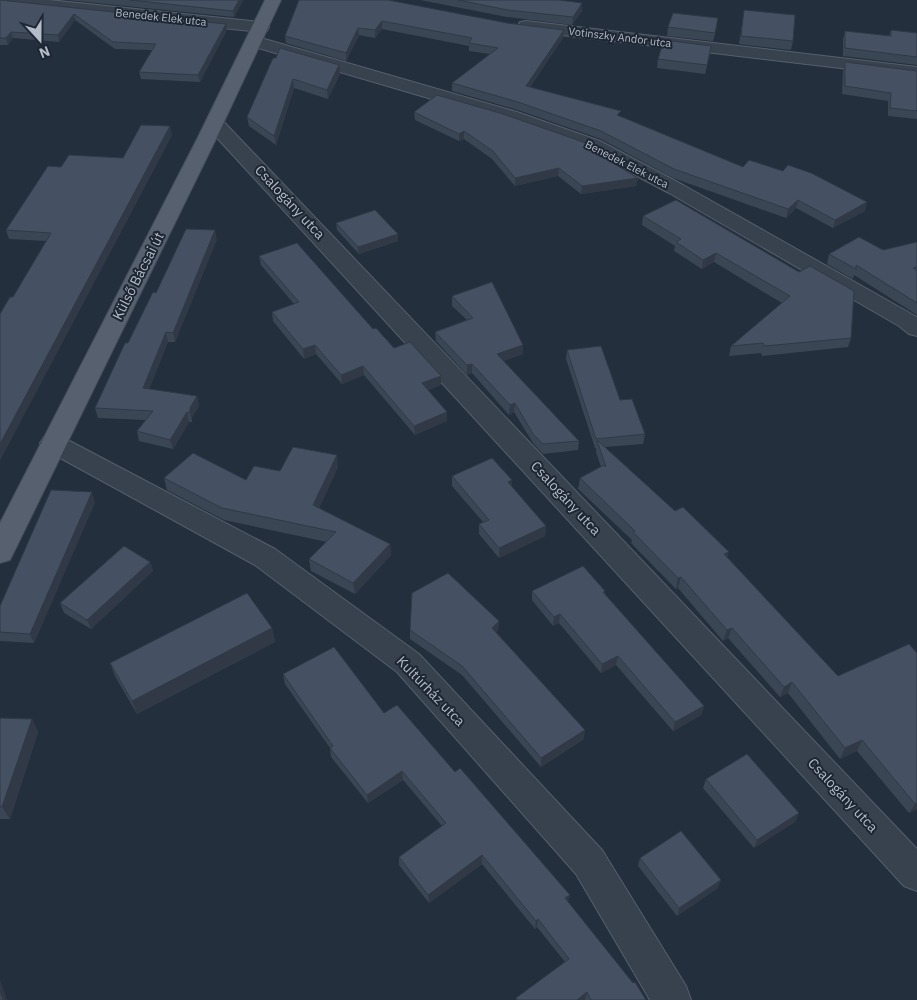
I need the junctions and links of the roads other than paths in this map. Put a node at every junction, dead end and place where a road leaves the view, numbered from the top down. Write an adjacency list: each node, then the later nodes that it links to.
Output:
1 (2, 0): 4 (street, Benedek Elek utca)
2 (273, 0): 4 (main road, Külső Bácsai út)
3 (508, 24): 5 (street, Votinszky Andor utca)
4 (257, 34): 6 (main road, Külső Bácsai út); 7 (street, Benedek Elek utca)
5 (917, 72)
6 (215, 124): 8 (main road, Külső Bácsai út); 10 (street, Csalogány utca)
7 (917, 329)
8 (53, 443): 9 (main road, Külső Bácsai út); 11 (street, Kultúrház utca)
9 (0, 552)
10 (917, 874)
11 (672, 1000)

